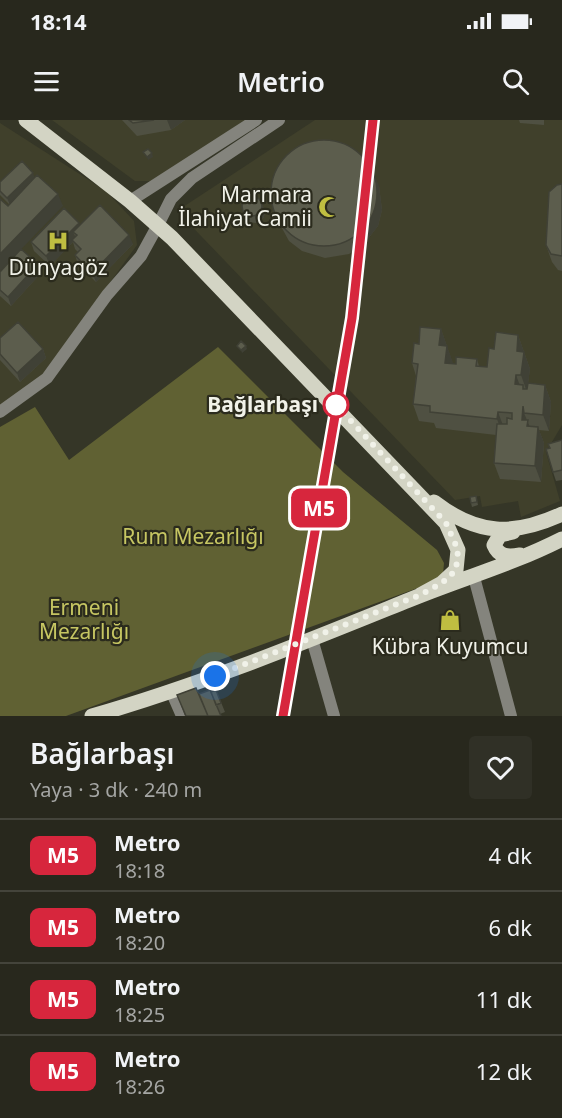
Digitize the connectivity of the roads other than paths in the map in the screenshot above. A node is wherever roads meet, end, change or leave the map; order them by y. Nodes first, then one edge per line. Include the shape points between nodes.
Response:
1 (26, 120) edge
2 (256, 120) edge
3 (279, 120) edge
4 (130, 201) junction
5 (158, 225) junction
6 (0, 412) edge
7 (411, 484) junction
8 (562, 514) edge
9 (521, 530) junction
10 (558, 545) edge
11 (529, 552) junction
12 (474, 577) junction
13 (420, 595) junction
14 (312, 639) junction
15 (172, 693) junction
16 (92, 716) edge
17 (182, 716) edge
18 (334, 716) edge
19 (511, 716) edge

1 - 4 main road
2 - 4 street
3 - 5 street via 192,178 171,199
4 - 5 main road
5 - 6 street via 141,256 107,295 47,378
5 - 7 main road
7 - 9 main road via 472,525
7 - 13 main road via 446,523 459,556 451,575
8 - 9 main road
9 - 11 main road via 500,536 494,545 496,552 510,557
10 - 11 main road
11 - 12 main road
12 - 13 main road
12 - 19 street
13 - 14 main road
14 - 15 main road
14 - 18 street
15 - 16 main road
15 - 17 street

